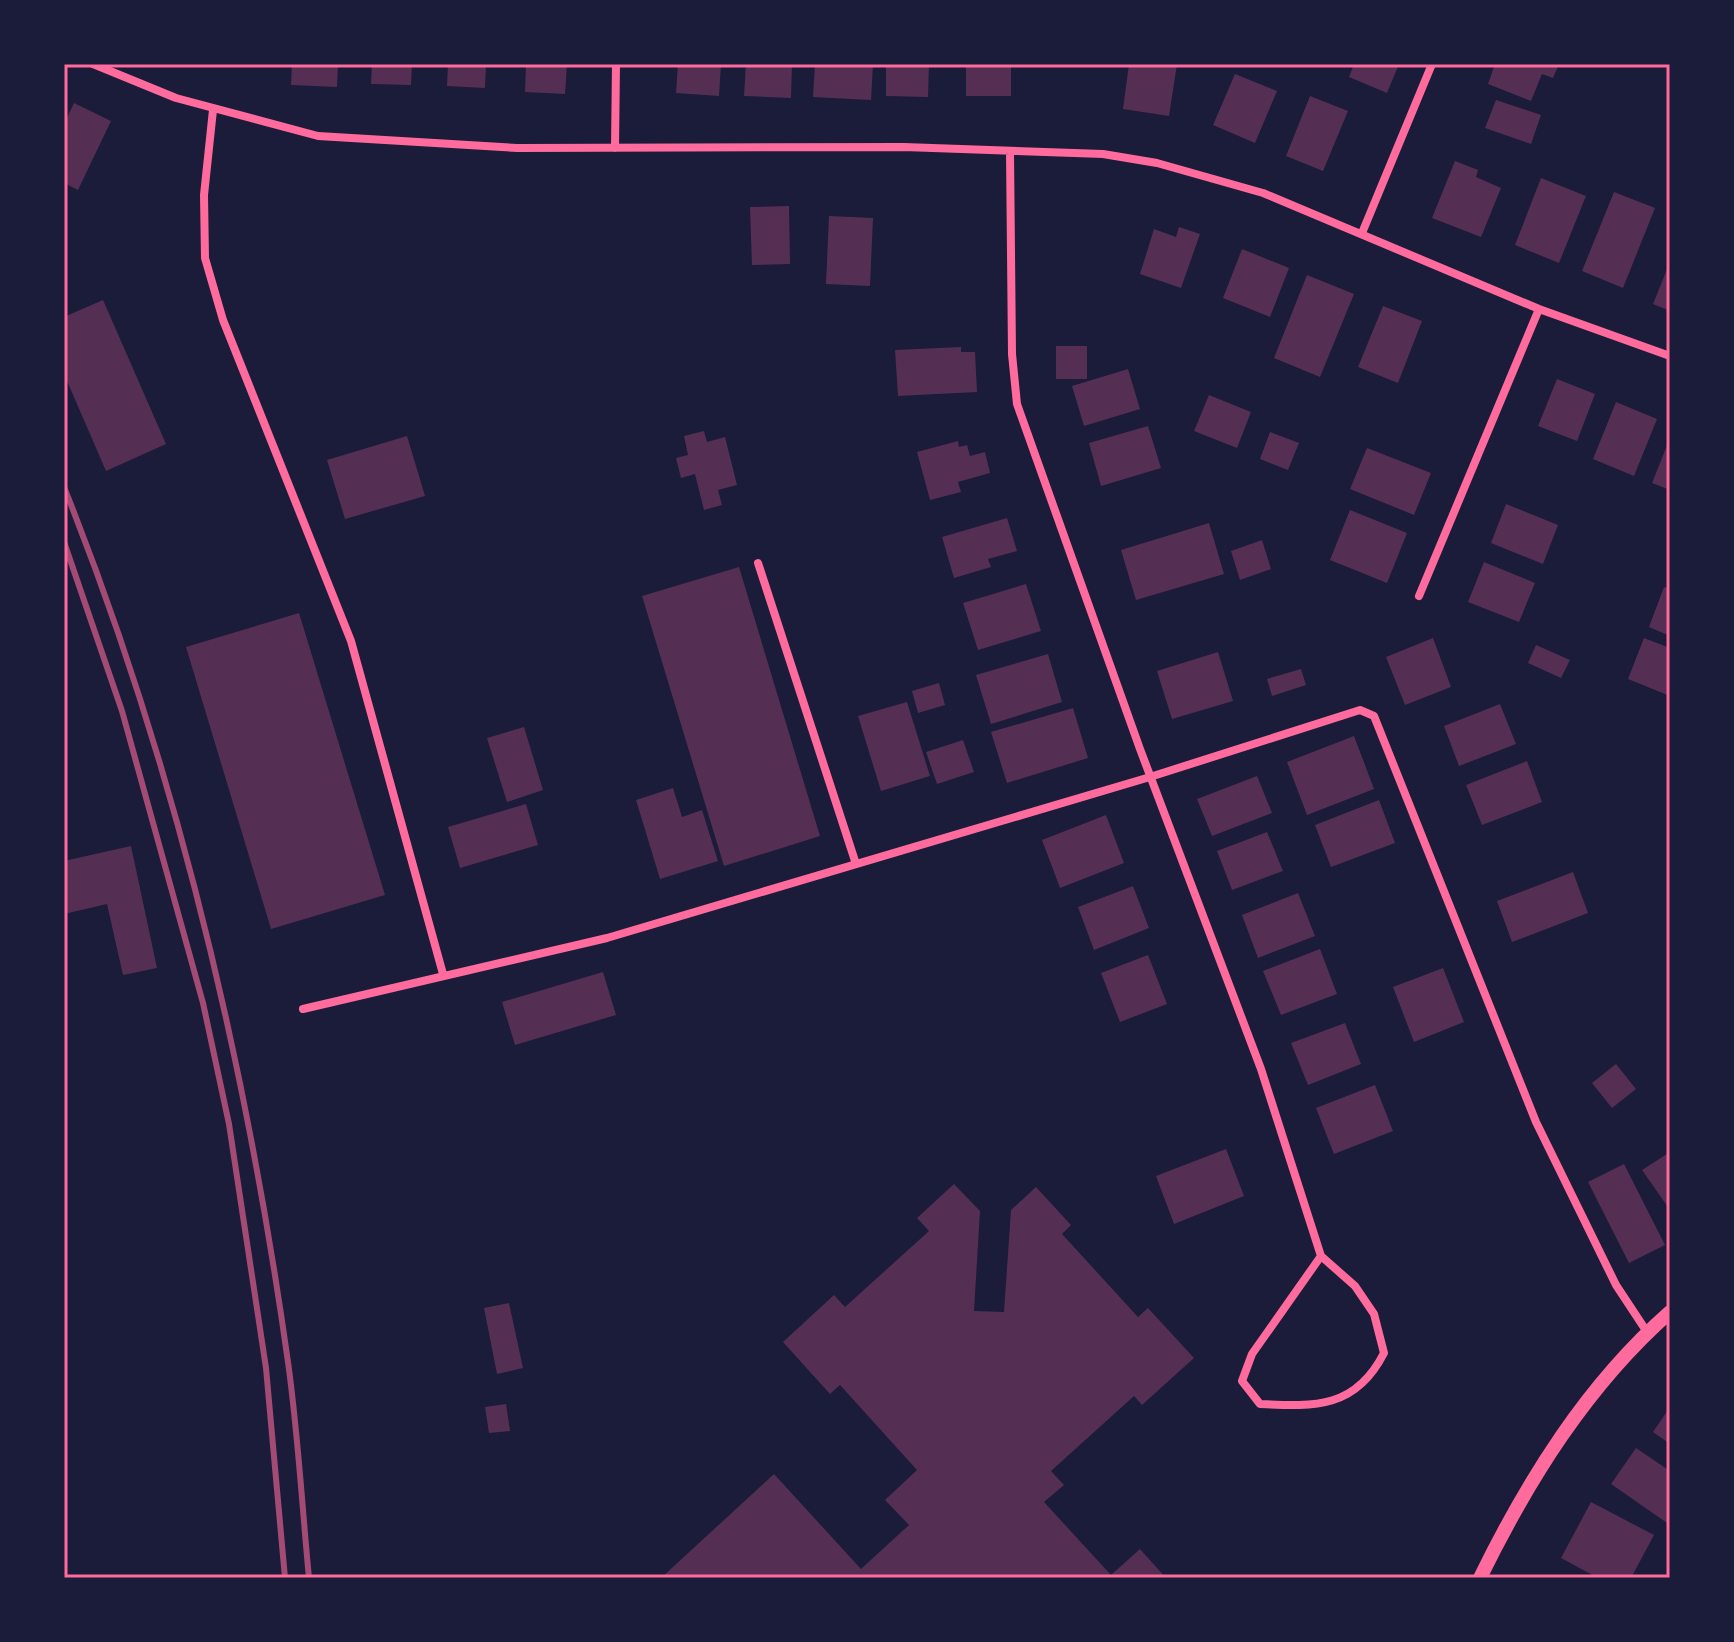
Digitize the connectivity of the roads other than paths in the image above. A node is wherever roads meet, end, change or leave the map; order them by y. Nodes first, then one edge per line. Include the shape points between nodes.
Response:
1 (93, 64) edge
2 (616, 64) edge
3 (1432, 64) edge
4 (213, 110) junction
5 (615, 148) junction
6 (1010, 152) junction
7 (1362, 233) junction
8 (1539, 309) junction
9 (1670, 356) edge
10 (758, 563) dead end
11 (1419, 596) dead end
12 (1150, 777) junction
13 (856, 864) junction
14 (443, 974) junction
15 (303, 1009) dead end
16 (1321, 1256) junction
17 (1670, 1312) edge
18 (1647, 1332) junction
19 (1480, 1578) edge

1 - 4 street
2 - 5 street
3 - 7 street
4 - 5 street via 318,136
4 - 14 street via 204,195 205,258 223,320 351,641
5 - 6 street
6 - 7 street via 1103,154 1171,166 1263,193
6 - 12 street via 1017,404
7 - 8 street
8 - 9 street
8 - 11 street
10 - 13 street
12 - 13 street
12 - 16 street via 1261,1069
12 - 18 street via 1360,710 1374,716 1536,1122 1616,1285
13 - 14 street via 607,938
14 - 15 street
16 - 16 street via 1252,1354 1242,1381 1260,1404 1321,1404 1349,1395 1371,1379 1384,1353 1374,1314 1355,1286
17 - 18 street
18 - 19 street via 1563,1434 1510,1517

